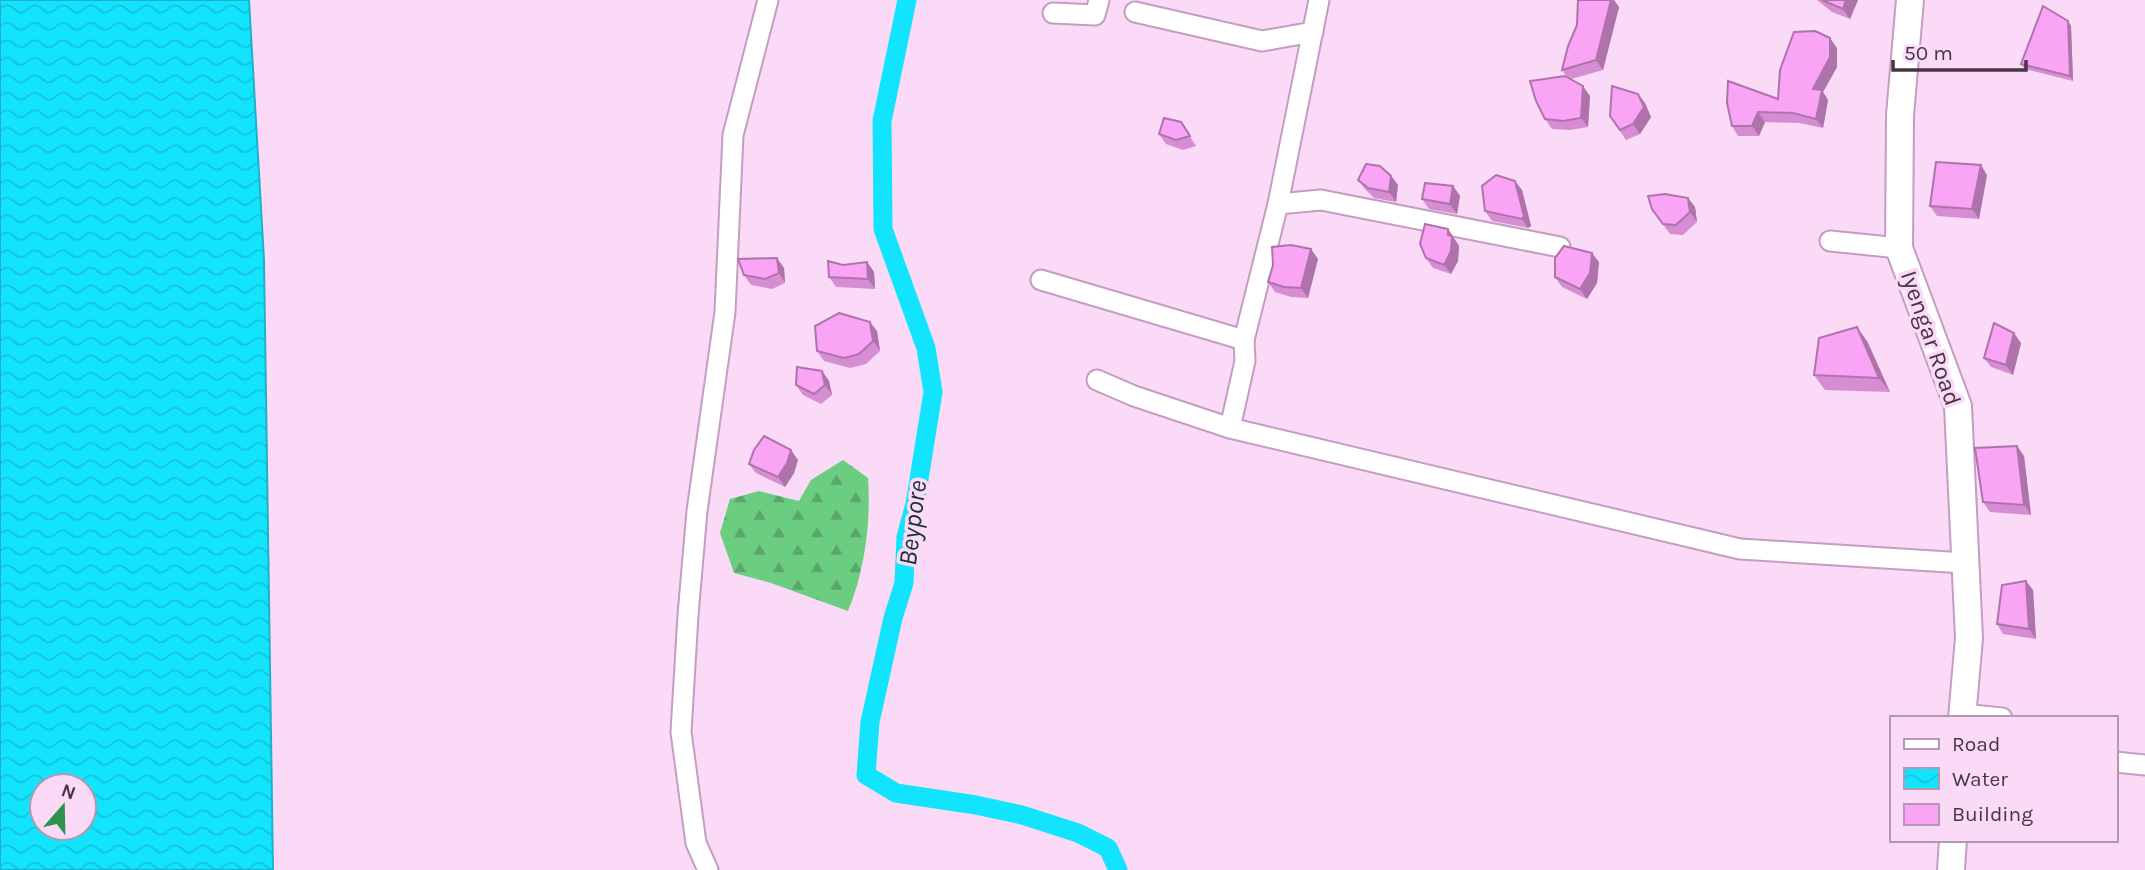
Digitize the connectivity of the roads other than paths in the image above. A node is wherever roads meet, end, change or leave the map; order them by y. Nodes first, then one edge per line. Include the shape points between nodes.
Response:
1 (768, 0) edge
2 (1099, 0) edge
3 (1319, 0) edge
4 (1910, 0) edge
5 (1135, 12) dead end
6 (1053, 13) dead end
7 (1313, 32) junction
8 (1278, 204) junction
9 (1829, 241) dead end
10 (1560, 247) edge
11 (1899, 248) junction
12 (1041, 280) dead end
13 (1244, 340) junction
14 (1097, 380) dead end
15 (1230, 428) junction
16 (1965, 563) junction
17 (1962, 716) edge
18 (2117, 762) edge
19 (2145, 765) edge
20 (1953, 842) edge
21 (708, 870) edge
22 (1951, 870) edge

1 - 21 street via 733,135 725,312 696,511 688,615 681,732 696,842
2 - 6 street via 1095,15
3 - 7 street
4 - 11 main road, Iyengar Road via 1900,115
5 - 7 street via 1262,41
7 - 8 street
8 - 10 street via 1321,200
8 - 13 street
9 - 11 street
11 - 16 main road, Iyengar Road via 1958,406
12 - 13 street
13 - 15 street
14 - 15 street
15 - 16 street via 1740,549
16 - 17 main road, Iyengar Road via 1969,638
18 - 19 street
20 - 22 main road

